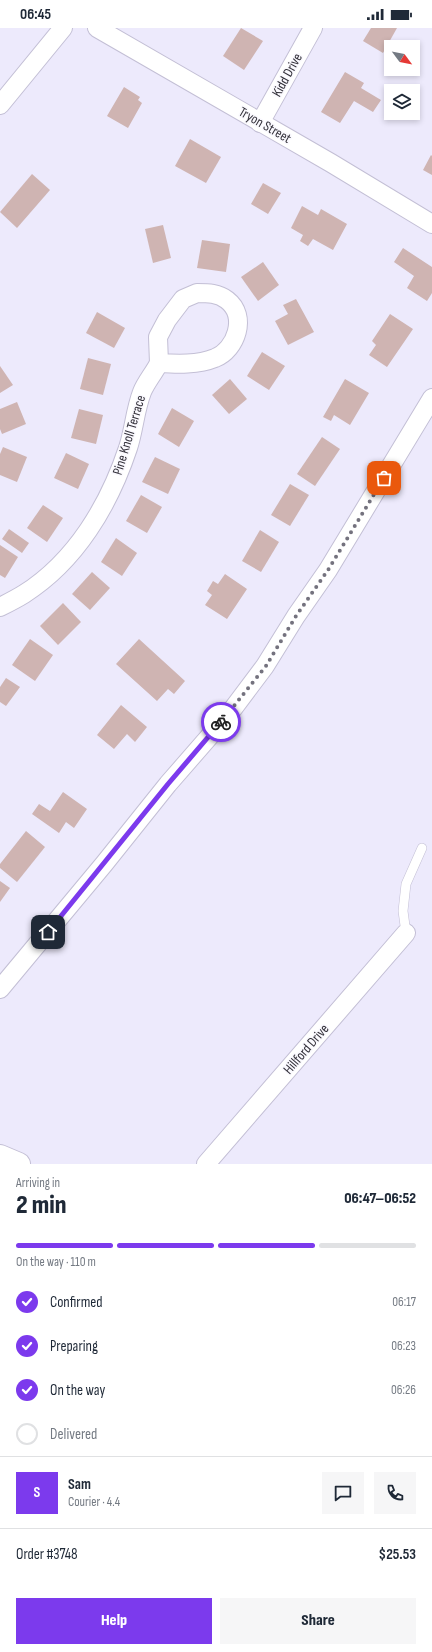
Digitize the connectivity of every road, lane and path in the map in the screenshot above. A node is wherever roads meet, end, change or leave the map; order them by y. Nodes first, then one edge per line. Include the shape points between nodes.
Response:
1 (63, 28) edge
2 (97, 28) edge
3 (313, 28) edge
4 (0, 105) edge
5 (260, 123) junction
6 (432, 224) edge
7 (159, 364) junction
8 (432, 398) edge
9 (0, 607) edge
10 (422, 848) dead end
11 (406, 932) joint
12 (0, 989) edge
13 (0, 1156) edge
14 (19, 1164) edge
15 (206, 1164) edge

1 - 4 street
2 - 5 street, Tryon Street
3 - 5 street, Kidd Drive
5 - 6 street, Tryon Street
7 - 7 street via 158,337 183,299 197,292 213,293 228,300 235,310 238,321 236,336 228,350 202,362
7 - 9 street, Pine Knoll Terrace via 142,392 129,447 117,479 91,527 49,575 24,594
8 - 12 street via 328,570 266,666
10 - 11 lane via 406,884 403,911
11 - 15 street, Hillford Drive
13 - 14 street

